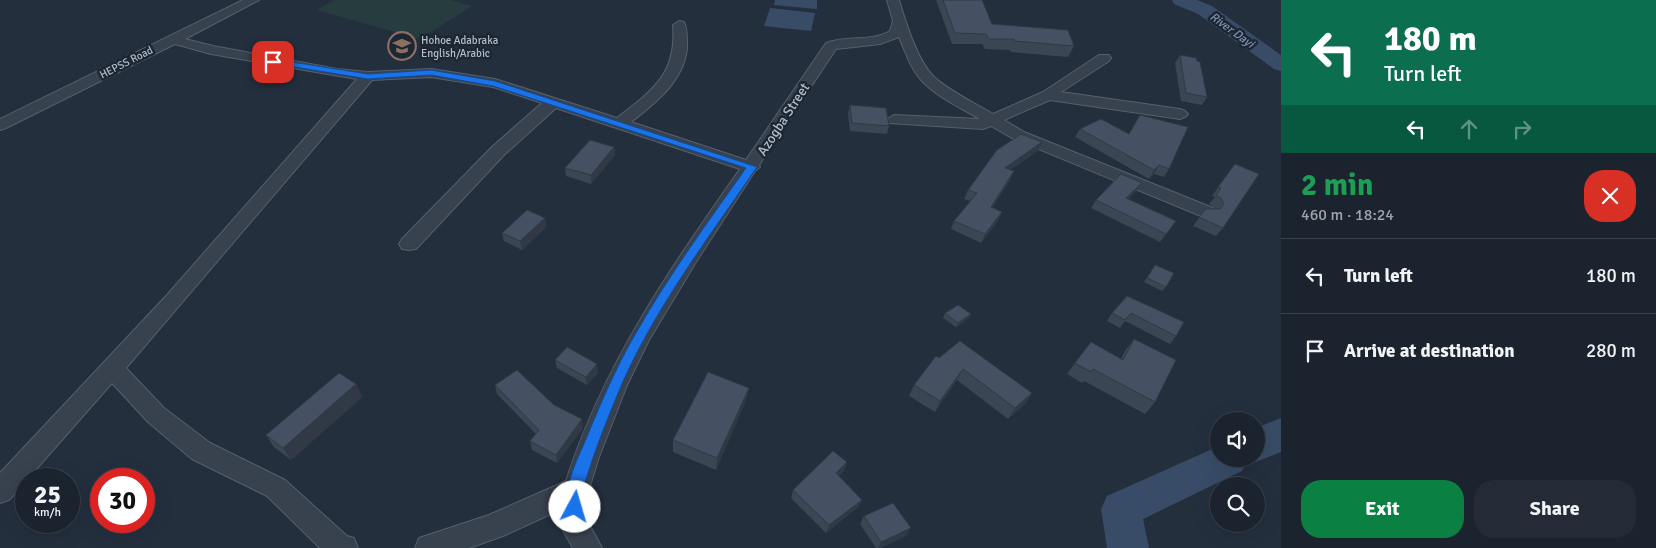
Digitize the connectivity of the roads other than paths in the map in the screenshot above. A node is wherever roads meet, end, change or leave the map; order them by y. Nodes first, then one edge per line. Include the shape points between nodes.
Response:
1 (252, 0) edge
2 (893, 0) edge
3 (679, 25) dead end
4 (900, 25) junction
5 (172, 39) junction
6 (1104, 58) dead end
7 (368, 76) junction
8 (1048, 95) junction
9 (553, 102) junction
10 (1180, 114) dead end
11 (894, 120) dead end
12 (992, 120) junction
13 (620, 124) junction
14 (0, 125) edge
15 (752, 167) junction
16 (1208, 212) edge
17 (409, 244) dead end
18 (113, 369) junction
19 (576, 489) junction
20 (0, 491) edge
21 (344, 548) edge
22 (429, 548) edge
23 (588, 548) edge

1 - 5 street, HEPSS Road
2 - 4 street
3 - 13 street via 678,60 649,101
4 - 12 street via 928,79
4 - 15 street, Azogba Street via 898,32 889,37 831,46
5 - 7 street via 273,62
5 - 14 street, HEPSS Road
6 - 8 street
7 - 9 street via 431,73 455,76 495,83
7 - 18 street
8 - 10 street
8 - 12 street
9 - 13 street
9 - 17 street via 510,140
11 - 12 street via 976,125
12 - 16 street via 1050,149
13 - 15 street
15 - 19 street, Azogba Street via 689,257 640,336 615,385
18 - 20 street
18 - 21 street via 156,415 201,451 276,488 339,547
19 - 22 street via 493,527
19 - 23 street, Azogba Street via 574,525

